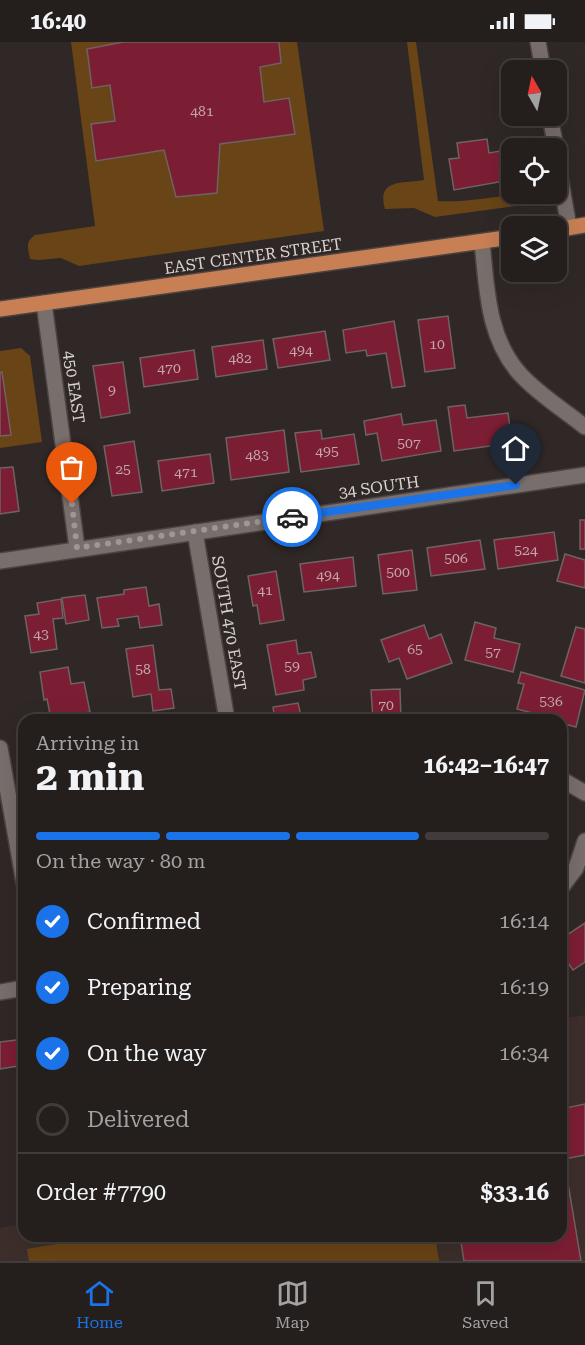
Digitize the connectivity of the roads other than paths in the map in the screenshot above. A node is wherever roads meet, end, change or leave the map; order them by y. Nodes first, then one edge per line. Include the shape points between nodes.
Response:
1 (538, 42) edge
2 (541, 60) edge
3 (585, 225) edge
4 (567, 228) edge
5 (501, 239) edge
6 (482, 242) junction
7 (44, 303) junction
8 (0, 309) edge
9 (585, 427) edge
10 (585, 475) edge
11 (195, 531) junction
12 (77, 548) junction
13 (0, 561) edge
14 (226, 714) edge
15 (0, 748) edge
16 (567, 782) edge
17 (585, 793) edge
18 (585, 842) edge
19 (18, 849) edge
20 (567, 879) edge
21 (18, 989) edge
22 (0, 992) edge

1 - 2 street
3 - 4 main road
5 - 6 main road, EAST CENTER STREET
6 - 7 main road, EAST CENTER STREET
6 - 9 street via 490,317 498,342 521,376
7 - 8 main road, EAST CENTER STREET
7 - 12 street, 450 EAST
10 - 11 street, 34 SOUTH
11 - 12 street, 34 SOUTH
11 - 14 street, SOUTH 470 EAST
12 - 13 street, 34 SOUTH
15 - 19 street
16 - 17 street
18 - 20 street via 576,868
21 - 22 street

